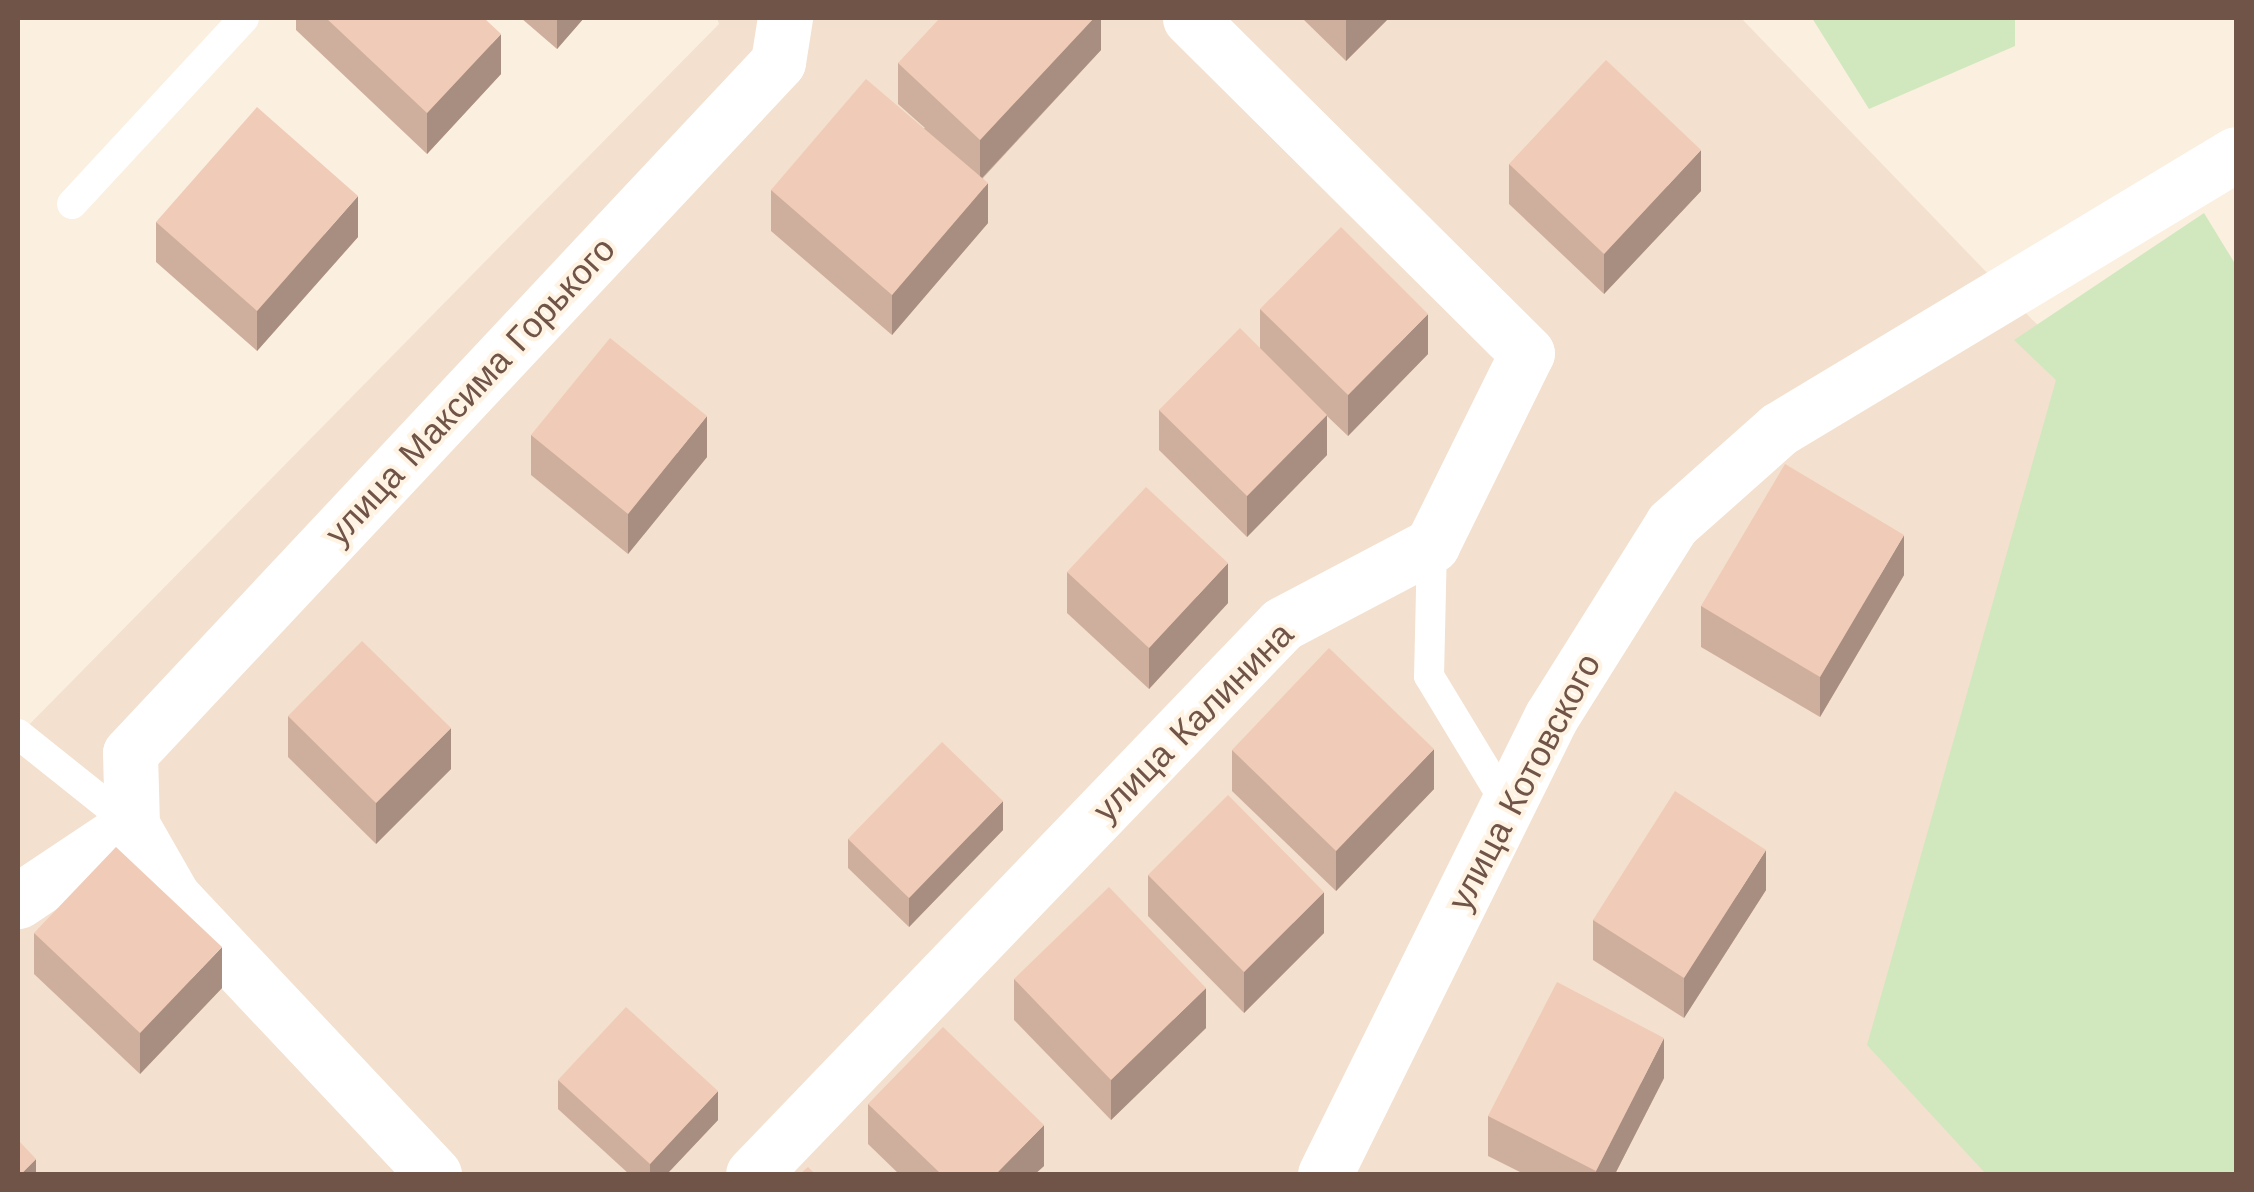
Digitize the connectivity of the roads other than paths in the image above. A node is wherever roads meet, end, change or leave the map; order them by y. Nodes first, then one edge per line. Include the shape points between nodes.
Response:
1 (244, 18) edge
2 (785, 18) edge
3 (1190, 18) edge
4 (2236, 154) edge
5 (72, 204) dead end
6 (1432, 545) junction
7 (18, 734) edge
8 (1507, 805) junction
9 (132, 825) junction
10 (18, 902) edge
11 (434, 1174) edge
12 (753, 1174) edge
13 (1325, 1174) edge

1 - 5 lane
2 - 9 street, улица Максима Горького via 778,62 130,752
3 - 6 street via 1528,353
4 - 8 street, улица Котовского via 1779,429 1672,524 1550,717
6 - 8 lane via 1430,676
6 - 12 street, улица Калинина via 1282,624
7 - 9 lane
8 - 13 street, улица Котовского
9 - 10 street
9 - 11 street via 173,896

